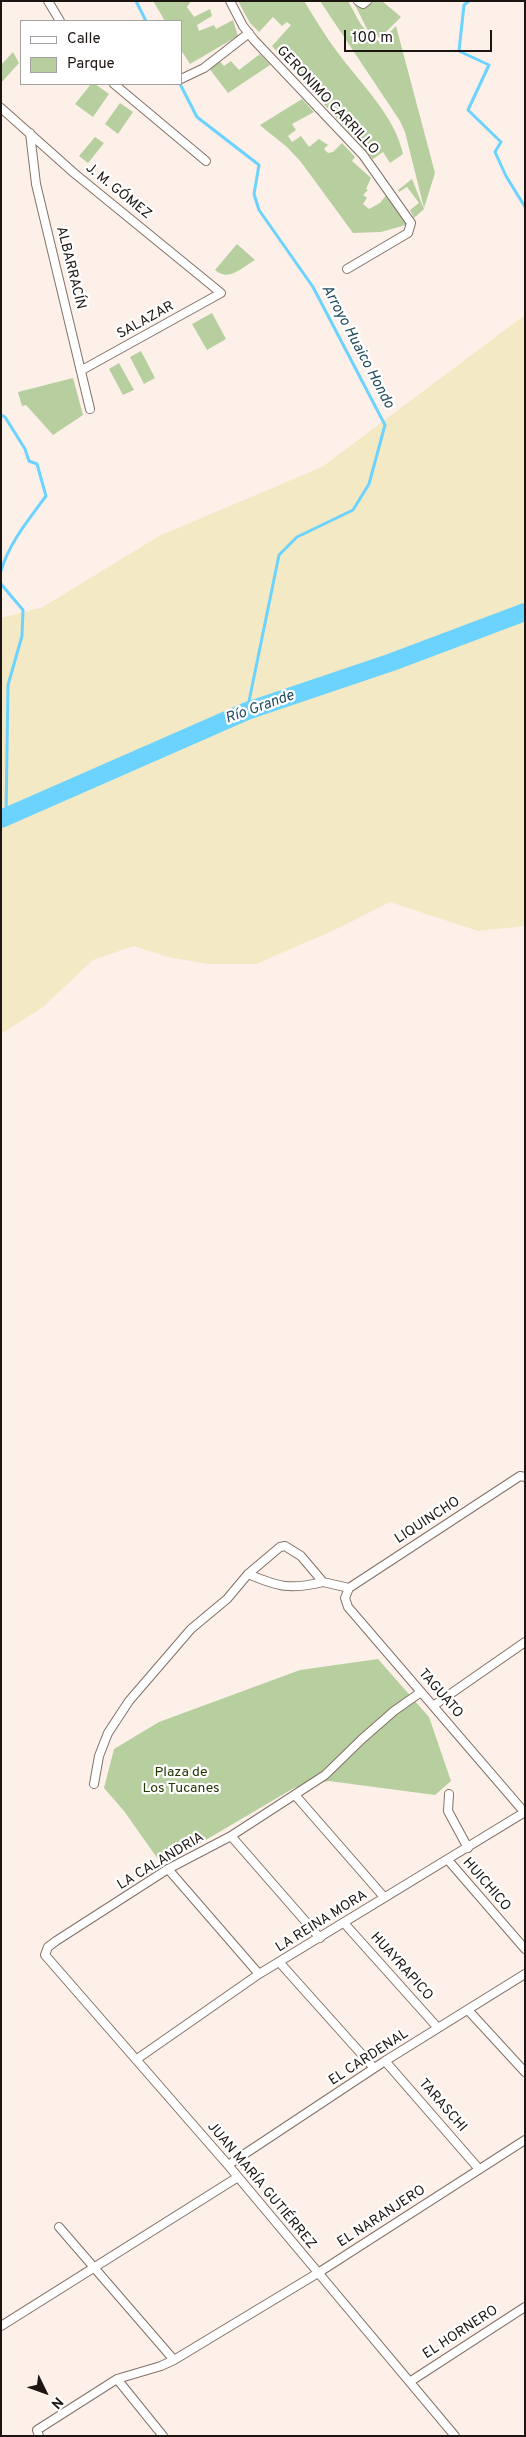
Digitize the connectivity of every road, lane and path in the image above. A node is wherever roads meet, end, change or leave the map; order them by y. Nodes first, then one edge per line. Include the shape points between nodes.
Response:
1 (48, 1) edge
2 (230, 1) edge
3 (358, 1) edge
4 (367, 1) edge
5 (59, 20) edge
6 (249, 33) junction
7 (182, 79) edge
8 (115, 85) edge
9 (1, 108) edge
10 (30, 133) junction
11 (206, 162) dead end
12 (347, 269) dead end
13 (221, 293) joint
14 (82, 370) junction
15 (90, 410) dead end
16 (522, 1476) edge
17 (248, 1574) junction
18 (323, 1582) junction
19 (348, 1588) junction
20 (525, 1642) edge
21 (421, 1692) junction
22 (433, 1706) junction
23 (94, 1784) dead end
24 (449, 1794) dead end
25 (295, 1795) junction
26 (524, 1812) edge
27 (230, 1836) junction
28 (468, 1848) junction
29 (448, 1860) junction
30 (168, 1869) junction
31 (384, 1897) junction
32 (344, 1923) junction
33 (320, 1938) junction
34 (525, 1949) edge
35 (45, 1955) joint
36 (280, 1963) junction
37 (259, 1974) junction
38 (525, 1974) edge
39 (468, 2010) junction
40 (438, 2028) junction
41 (137, 2059) junction
42 (385, 2061) junction
43 (374, 2068) junction
44 (525, 2072) edge
45 (525, 2140) edge
46 (228, 2165) junction
47 (479, 2169) junction
48 (238, 2177) junction
49 (59, 2227) dead end
50 (95, 2268) junction
51 (318, 2273) junction
52 (525, 2307) edge
53 (1, 2326) edge
54 (174, 2360) junction
55 (117, 2379) junction
56 (411, 2381) junction
57 (39, 2436) edge
58 (163, 2436) edge
59 (455, 2436) edge

1 - 5 street
2 - 6 street, GERONIMO CARRILLO
3 - 4 street via 363,4
6 - 7 street via 204,68
6 - 12 street, GERONIMO CARRILLO via 363,155 411,223 408,234
8 - 11 street
9 - 10 street, J. M. GÓMEZ
10 - 13 street, J. M. GÓMEZ
10 - 14 street, ALBARRACÍN via 36,184
13 - 14 street, SALAZAR
14 - 15 street, ALBARRACÍN
16 - 19 street, LIQUINCHO
17 - 18 street via 277,1586 303,1587
17 - 18 street via 285,1546 301,1556
17 - 23 street via 227,1599 192,1629 129,1701 108,1733 99,1756
18 - 19 street
19 - 21 street, TAGUATO via 345,1598 348,1607
20 - 22 street
21 - 22 street, TAGUATO
21 - 25 street, LA CALANDRIA via 394,1710 325,1776
22 - 26 street, TAGUATO
24 - 28 street, HUICHICO via 448,1811
25 - 27 street, LA CALANDRIA
25 - 31 street
26 - 28 street, LA REINA MORA
27 - 30 street, LA CALANDRIA
27 - 33 street
28 - 29 street, LA REINA MORA
29 - 31 street, LA REINA MORA
29 - 34 street, HUICHICO
30 - 35 street, LA CALANDRIA via 56,1941 48,1947
30 - 37 street
31 - 32 street, LA REINA MORA
32 - 33 street, LA REINA MORA
32 - 40 street, HUAYRAPICO
33 - 36 street, LA REINA MORA
35 - 41 street, JUAN MARÍA GUTIÉRREZ
36 - 37 street, LA REINA MORA
36 - 43 street
37 - 41 street, LA REINA MORA
38 - 39 street, EL CARDENAL
39 - 40 street, EL CARDENAL
39 - 44 street
40 - 42 street, EL CARDENAL
41 - 46 street, JUAN MARÍA GUTIÉRREZ
42 - 43 street, EL CARDENAL
42 - 47 street, TARASCHI
43 - 46 street, EL CARDENAL
45 - 47 street, EL NARANJERO
46 - 48 street, JUAN MARÍA GUTIÉRREZ
47 - 51 street, EL NARANJERO
48 - 50 street
48 - 51 street, JUAN MARÍA GUTIÉRREZ
49 - 50 street
50 - 53 street
50 - 54 street
51 - 54 street, EL NARANJERO
51 - 56 street, JUAN MARÍA GUTIÉRREZ
52 - 56 street, EL HORNERO
54 - 55 street, EL NARANJERO
55 - 57 street, EL NARANJERO via 36,2430
55 - 58 street
56 - 59 street, JUAN MARÍA GUTIÉRREZ

